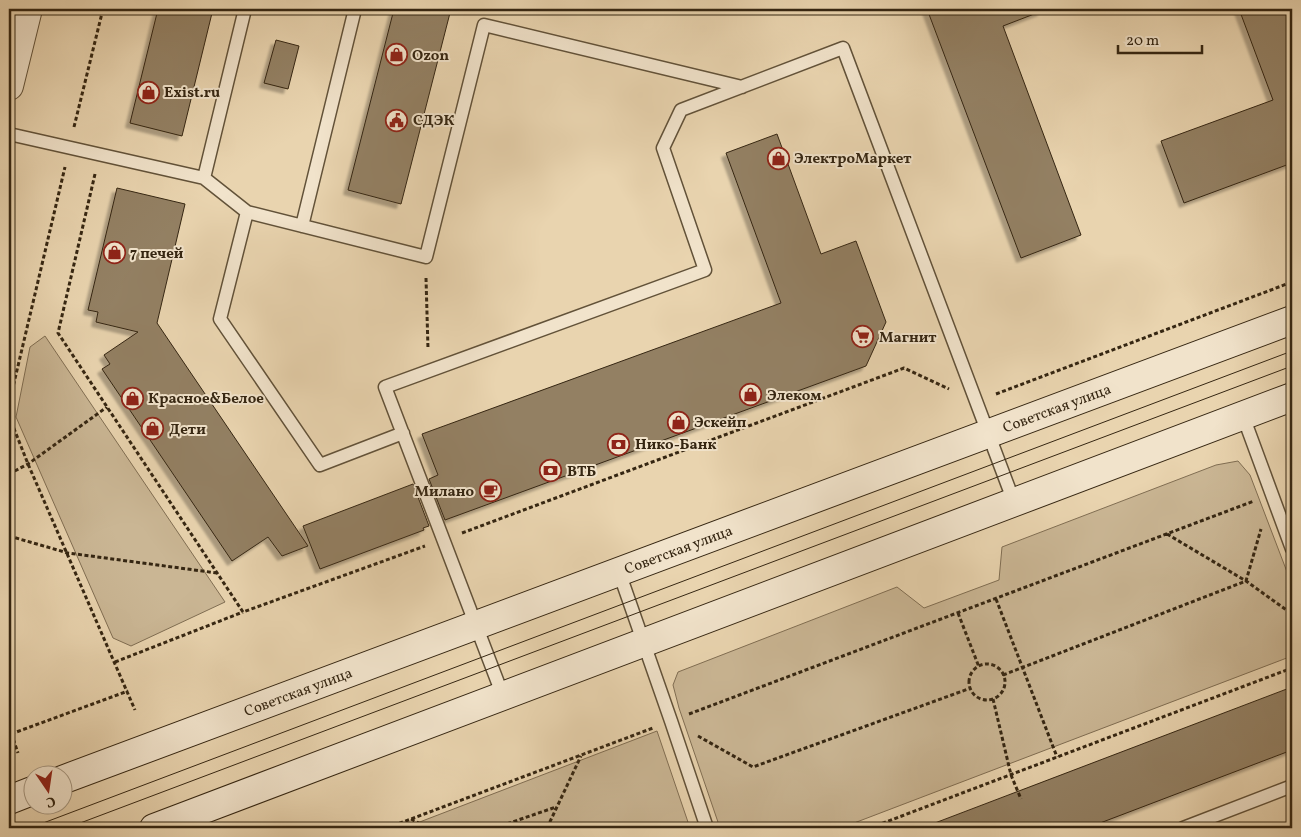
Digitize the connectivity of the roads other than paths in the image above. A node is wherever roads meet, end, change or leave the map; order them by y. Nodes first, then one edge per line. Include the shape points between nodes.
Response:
1 (28, 9) edge
2 (245, 9) edge
3 (355, 9) edge
4 (14, 41) edge
5 (9, 86) edge
6 (742, 87) junction
7 (9, 134) edge
8 (204, 178) junction
9 (246, 212) junction
10 (302, 226) junction
11 (1292, 320) edge
12 (1292, 397) edge
13 (1243, 416) junction
14 (403, 432) junction
15 (988, 434) junction
16 (1014, 502) junction
17 (1292, 549) edge
18 (619, 572) junction
19 (476, 625) junction
20 (644, 642) junction
21 (503, 696) junction
22 (72, 776) edge
23 (1292, 786) edge
24 (22, 795) edge
25 (9, 800) edge
26 (154, 828) edge
27 (708, 828) edge
28 (1183, 828) edge

1 - 4 main road
2 - 8 lane
3 - 10 lane
4 - 5 main road
6 - 10 lane via 484,25 426,257
6 - 14 lane via 681,110 663,148 705,270 385,387
6 - 15 lane via 843,48
7 - 8 lane
8 - 9 lane
9 - 10 lane
9 - 14 lane via 220,319 320,464
11 - 15 main road, Советская улица
12 - 13 main road
13 - 16 main road
13 - 17 lane
14 - 19 lane
15 - 16 lane
15 - 18 main road, Советская улица
16 - 20 main road
18 - 19 main road, Советская улица
18 - 20 lane
19 - 21 lane
19 - 22 main road, Советская улица
20 - 21 main road
20 - 27 lane
21 - 26 main road
23 - 28 lane
24 - 25 main road

